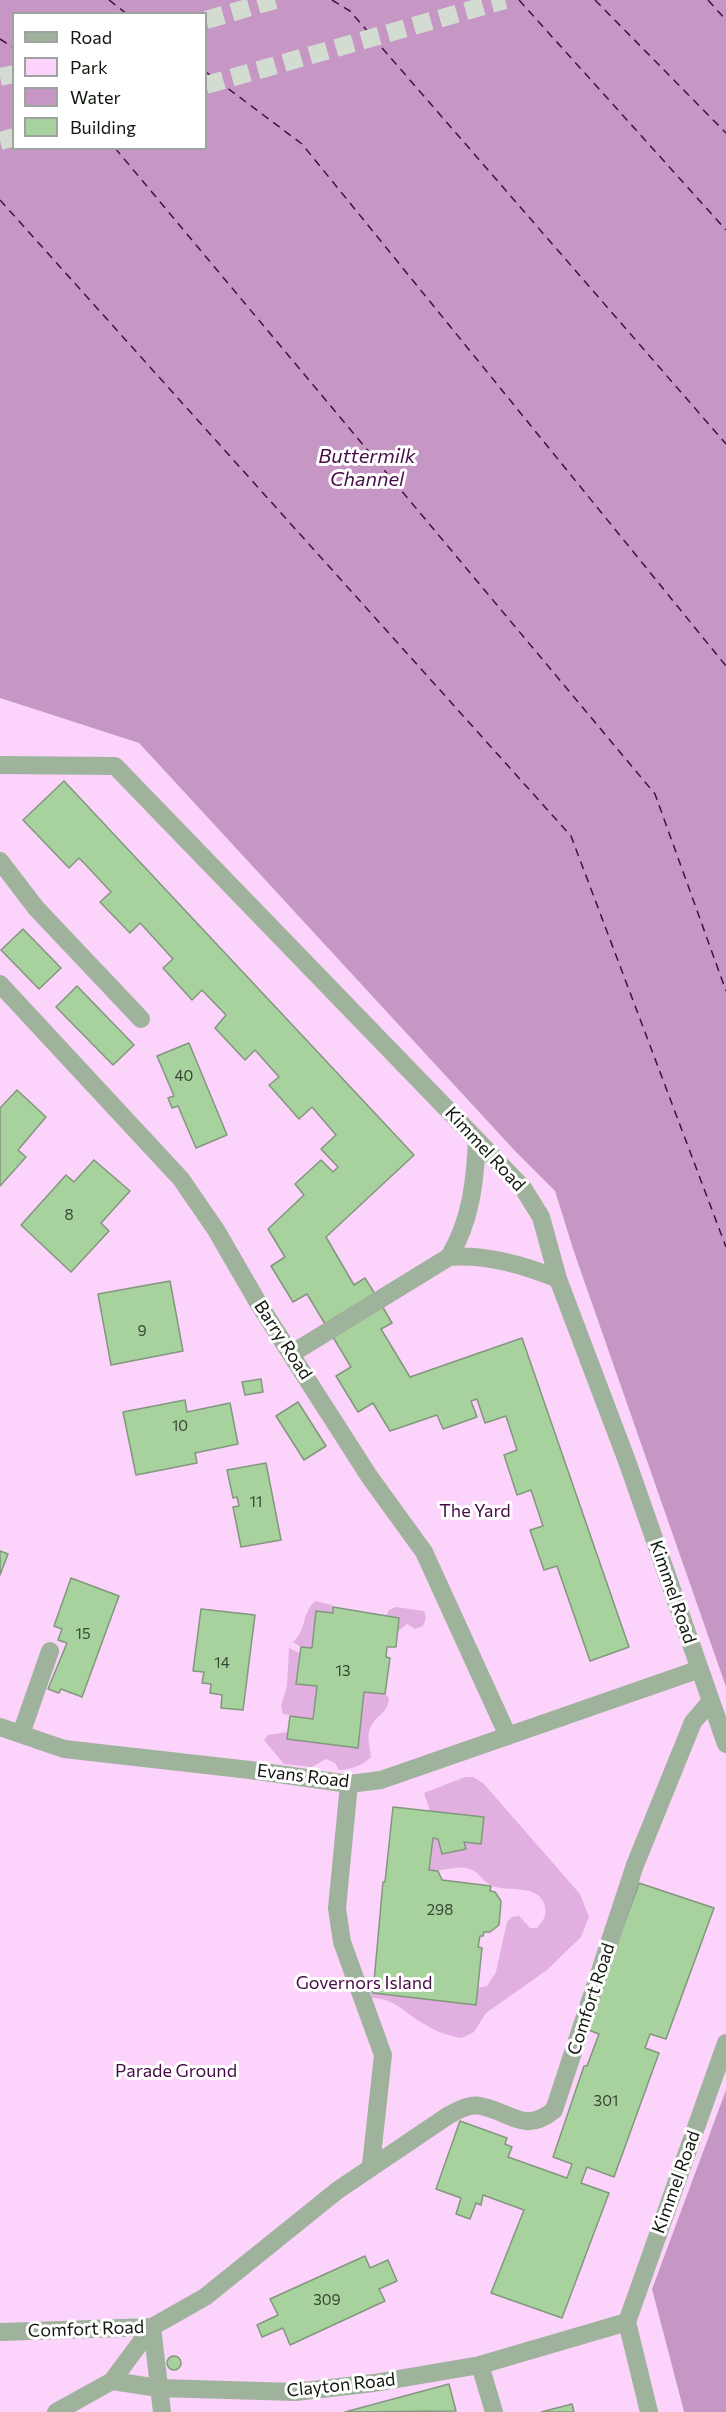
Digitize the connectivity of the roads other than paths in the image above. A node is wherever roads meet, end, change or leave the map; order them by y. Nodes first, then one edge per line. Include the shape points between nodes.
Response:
1 (0, 765) edge
2 (0, 861) edge
3 (0, 984) edge
4 (141, 1019) dead end
5 (477, 1140) junction
6 (449, 1257) junction
7 (558, 1279) junction
8 (291, 1354) junction
9 (50, 1651) dead end
10 (700, 1669) junction
11 (711, 1701) junction
12 (0, 1727) edge
13 (21, 1734) junction
14 (508, 1736) junction
15 (726, 1744) edge
16 (349, 1784) junction
17 (726, 2043) edge
18 (371, 2165) junction
19 (627, 2322) junction
20 (152, 2327) junction
21 (0, 2332) edge
22 (480, 2365) junction
23 (112, 2381) junction
24 (159, 2388) junction
25 (56, 2412) edge
26 (162, 2412) edge
27 (494, 2412) edge
28 (650, 2412) edge

1 - 5 street, Kimmel Road via 115,766
2 - 4 street via 36,908
3 - 8 street, Barry Road via 181,1179
5 - 6 street via 471,1200 460,1239
5 - 7 street, Kimmel Road via 532,1200 541,1217
6 - 7 street via 500,1260
6 - 8 street
7 - 10 street, Kimmel Road
8 - 14 street, Barry Road via 369,1476 424,1552
9 - 13 street
10 - 11 street, Kimmel Road
10 - 14 street, Evans Road
11 - 15 street, Kimmel Road
11 - 18 street, Comfort Road via 693,1722 635,1865 554,2110 543,2119 528,2122 481,2106 467,2106
12 - 13 street, Evans Road
13 - 16 street, Evans Road via 63,1749
14 - 16 street, Evans Road via 381,1780
16 - 18 street via 337,1908 342,1942 383,2055
17 - 19 street, Kimmel Road
18 - 20 street, Comfort Road via 206,2297
19 - 22 street, Clayton Road
19 - 28 street
20 - 21 street, Comfort Road
20 - 23 street
20 - 24 street
22 - 24 street, Clayton Road via 374,2384 295,2392
22 - 27 street
23 - 24 street, Clayton Road
23 - 25 street
24 - 26 street

